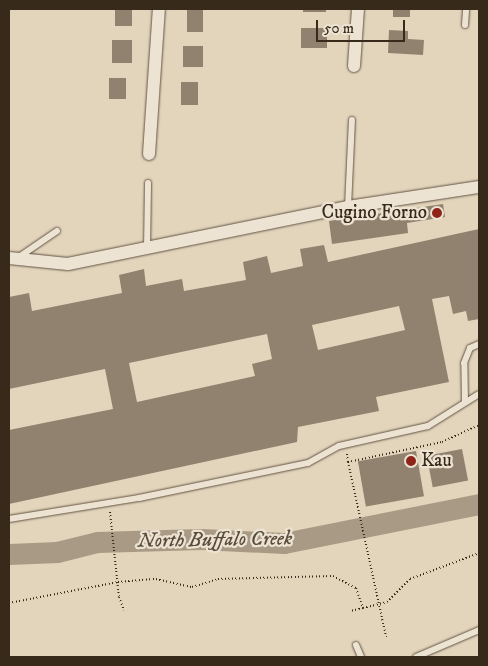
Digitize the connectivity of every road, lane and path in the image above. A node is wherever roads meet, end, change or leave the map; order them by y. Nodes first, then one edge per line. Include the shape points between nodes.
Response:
1 (159, 9) edge
2 (358, 9) edge
3 (466, 9) edge
4 (465, 25) dead end
5 (354, 66) dead end
6 (352, 120) dead end
7 (150, 154) dead end
8 (148, 183) dead end
9 (479, 187) edge
10 (348, 207) junction
11 (57, 231) dead end
12 (147, 250) junction
13 (14, 258) edge
14 (479, 344) edge
15 (479, 394) edge
16 (465, 402) junction
17 (479, 425) edge
18 (345, 445) junction
19 (348, 462) junction
20 (9, 519) edge
21 (112, 521) dead end
22 (479, 553) edge
23 (118, 582) junction
24 (9, 603) edge
25 (376, 605) junction
26 (364, 608) junction
27 (124, 610) dead end
28 (350, 611) dead end
29 (479, 630) edge
30 (386, 637) dead end
31 (356, 645) dead end
32 (360, 657) edge
33 (416, 657) edge

1 - 7 street
2 - 5 street
3 - 4 lane
6 - 10 lane
8 - 12 lane
9 - 10 street
10 - 12 street
11 - 13 lane
12 - 13 street via 68,264
14 - 16 lane via 470,348 464,362
15 - 16 lane
16 - 18 lane via 428,426
17 - 19 path via 442,442
18 - 19 path
18 - 20 lane via 308,463 139,498
19 - 25 path
21 - 23 path
22 - 25 path via 410,579 387,602
23 - 24 path
23 - 26 path via 156,579 192,587 218,579 333,576 352,583
23 - 27 path
25 - 26 path
25 - 30 path
26 - 28 path
29 - 33 lane
31 - 32 lane

